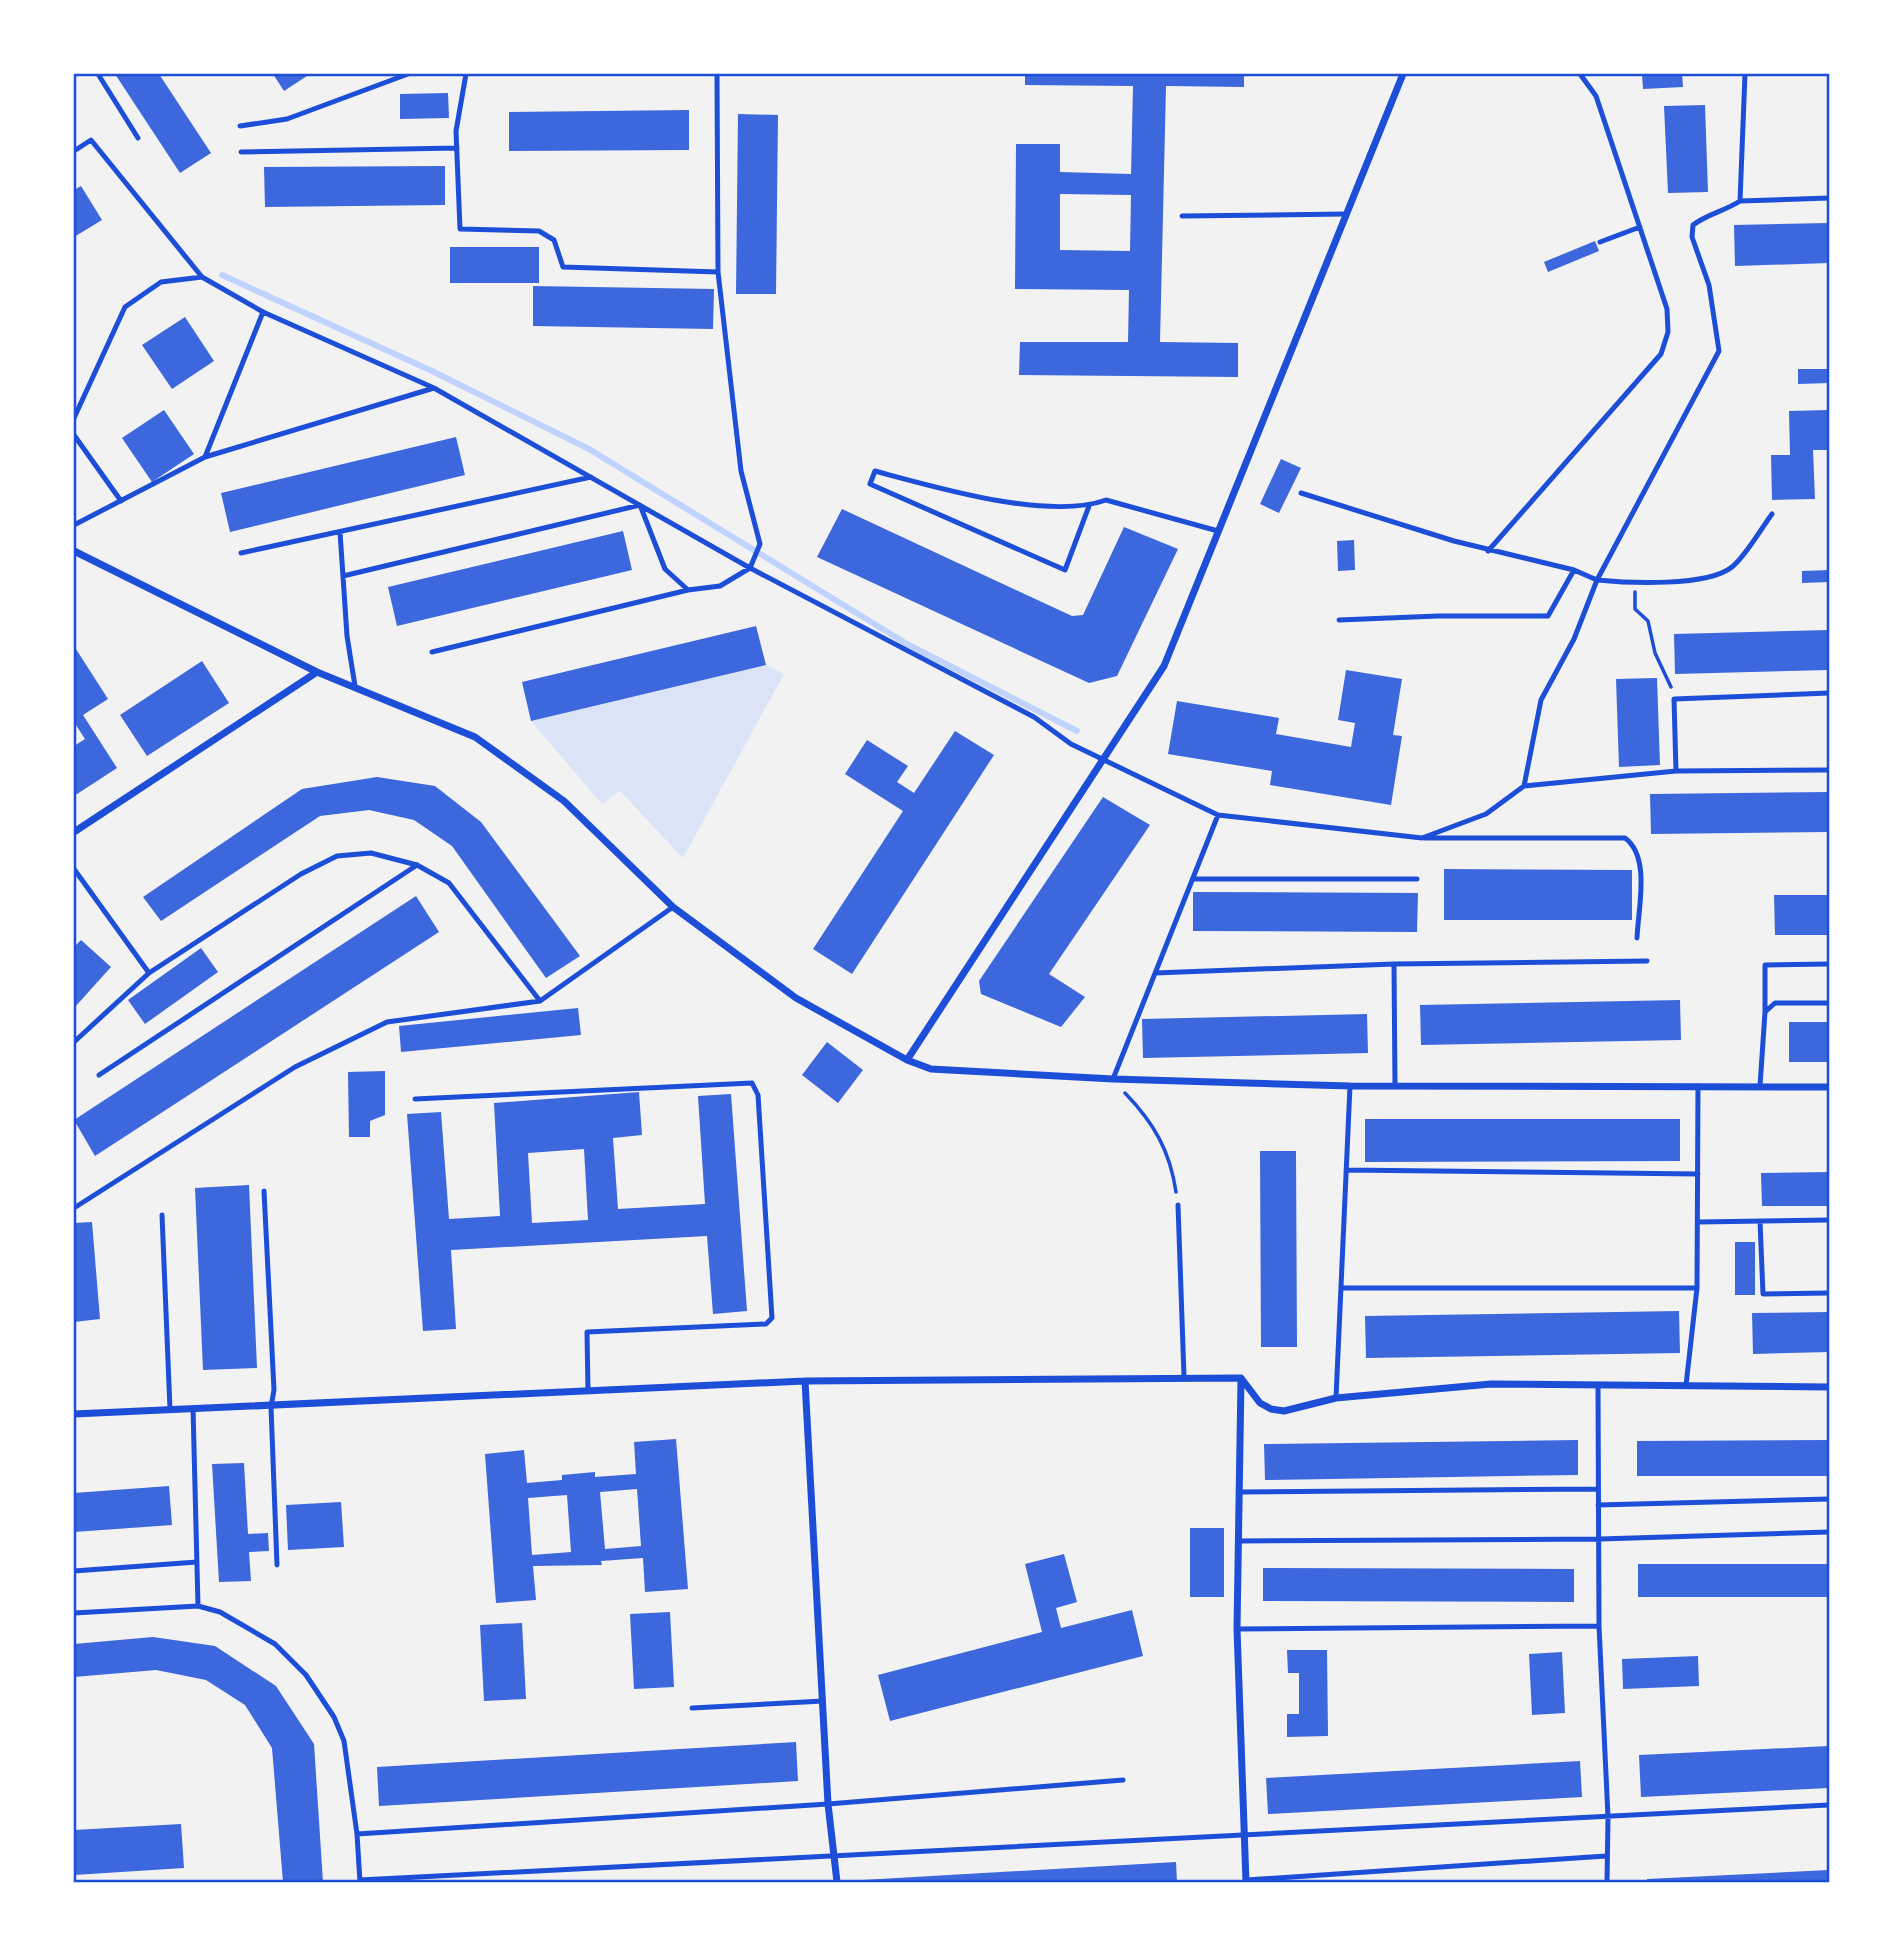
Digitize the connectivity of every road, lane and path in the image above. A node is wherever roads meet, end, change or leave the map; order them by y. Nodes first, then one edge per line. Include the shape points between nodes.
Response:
1 (98, 74) edge
2 (408, 74) edge
3 (466, 74) edge
4 (717, 74) edge
5 (1403, 74) edge
6 (1580, 74) edge
7 (1745, 74) edge
8 (240, 126) dead end
9 (138, 138) dead end
10 (457, 148) junction
11 (74, 151) edge
12 (241, 152) dead end
13 (1829, 198) edge
14 (1740, 201) junction
15 (1346, 214) junction
16 (1182, 216) dead end
17 (1640, 227) junction
18 (1600, 242) dead end
19 (718, 272) junction
20 (202, 277) junction
21 (262, 312) junction
22 (434, 388) junction
23 (74, 418) edge
24 (74, 435) edge
25 (205, 457) junction
26 (591, 477) junction
27 (1301, 493) dead end
28 (121, 500) junction
29 (640, 505) junction
30 (1089, 506) junction
31 (1772, 514) dead end
32 (74, 525) edge
33 (1218, 531) junction
34 (340, 532) junction
35 (74, 551) edge
36 (1488, 551) junction
37 (242, 553) dead end
38 (750, 568) junction
39 (1574, 570) junction
40 (343, 576) junction
41 (1597, 580) junction
42 (1636, 584) junction
43 (688, 590) junction
44 (1339, 620) dead end
45 (432, 652) dead end
46 (317, 672) junction
47 (355, 686) junction
48 (1829, 692) edge
49 (1674, 699) junction
50 (1103, 761) junction
51 (1829, 770) edge
52 (1676, 771) junction
53 (1524, 786) junction
54 (1218, 815) junction
55 (74, 832) edge
56 (1422, 838) junction
57 (417, 865) junction
58 (74, 869) edge
59 (1193, 878) junction
60 (1417, 879) dead end
61 (673, 907) junction
62 (1637, 937) dead end
63 (1647, 961) dead end
64 (1394, 964) junction
65 (1829, 964) edge
66 (149, 973) junction
67 (1155, 973) junction
68 (540, 1001) junction
69 (1829, 1003) edge
70 (1765, 1012) junction
71 (74, 1042) edge
72 (906, 1060) junction
73 (99, 1074) dead end
74 (1113, 1079) junction
75 (1350, 1086) junction
76 (1395, 1086) junction
77 (1698, 1086) junction
78 (1760, 1086) junction
79 (1829, 1087) edge
80 (415, 1099) dead end
81 (1346, 1170) junction
82 (1698, 1174) junction
83 (264, 1191) dead end
84 (1178, 1205) joint
85 (74, 1208) edge
86 (162, 1215) dead end
87 (1829, 1220) edge
88 (1760, 1221) junction
89 (1698, 1222) junction
90 (1341, 1288) junction
91 (1698, 1288) junction
92 (1829, 1293) edge
93 (1184, 1376) junction
94 (1241, 1378) junction
95 (805, 1381) junction
96 (1598, 1385) junction
97 (1686, 1385) junction
98 (1829, 1387) edge
99 (588, 1391) junction
100 (1336, 1398) junction
101 (271, 1406) junction
102 (193, 1408) junction
103 (170, 1409) junction
104 (74, 1414) edge
105 (1598, 1489) junction
106 (1240, 1492) junction
107 (1829, 1499) edge
108 (1598, 1505) junction
109 (1829, 1532) edge
110 (1600, 1539) junction
111 (1239, 1541) junction
112 (197, 1562) junction
113 (277, 1565) dead end
114 (74, 1570) edge
115 (198, 1606) junction
116 (74, 1613) edge
117 (1599, 1626) junction
118 (1237, 1629) junction
119 (822, 1702) junction
120 (692, 1708) dead end
121 (1123, 1780) dead end
122 (828, 1804) junction
123 (1829, 1805) edge
124 (1608, 1817) junction
125 (357, 1834) junction
126 (1242, 1835) junction
127 (833, 1852) junction
128 (1606, 1856) junction
129 (360, 1881) edge
130 (1246, 1881) edge
131 (837, 1882) edge
132 (1607, 1882) edge

1 - 9 lane
2 - 8 lane via 287,120
3 - 10 lane
4 - 19 lane
5 - 15 street
6 - 17 lane via 1596,96
7 - 14 lane
10 - 12 lane
10 - 19 lane via 460,229 539,231 554,240 563,267
11 - 20 lane via 91,140
13 - 14 lane
14 - 41 lane via 1693,225 1720,351
15 - 16 lane
15 - 33 street
17 - 18 lane
17 - 36 lane via 1670,321 1661,354
19 - 38 lane via 741,471 760,544
20 - 21 lane
20 - 23 lane via 161,282 125,307
21 - 22 lane
21 - 25 lane
22 - 25 lane
22 - 26 lane
24 - 28 lane
25 - 28 lane
26 - 29 lane
26 - 34 lane
27 - 36 lane
28 - 32 lane
29 - 38 lane
29 - 40 lane
29 - 43 lane via 665,569
30 - 30 lane via 1057,507 977,496 875,471 870,484 1065,570
30 - 33 lane via 1106,500
31 - 42 lane via 1732,568 1696,579
33 - 50 street via 1164,666
34 - 37 lane
34 - 40 lane
35 - 46 street
36 - 39 lane
38 - 43 lane via 720,586
38 - 50 lane via 1034,717
39 - 41 lane
39 - 44 lane via 1548,616
40 - 47 lane
41 - 42 lane
41 - 53 lane via 1574,639 1541,700
42 - 49 path via 1635,609 1648,621
43 - 45 lane
46 - 47 street
46 - 55 street
47 - 61 street via 475,737 564,801
48 - 49 lane
49 - 52 lane
50 - 54 lane
50 - 72 street
51 - 52 lane
52 - 53 lane
53 - 56 lane via 1486,814
54 - 56 lane
54 - 59 lane
56 - 62 lane via 1625,838 1634,845 1640,867
57 - 66 lane via 371,853 337,856 301,874
57 - 68 lane via 449,883
57 - 73 lane
58 - 66 lane
59 - 60 lane
59 - 67 lane
61 - 68 lane
61 - 72 street via 796,998
63 - 64 lane
64 - 67 lane
64 - 76 lane
65 - 70 lane via 1765,965
66 - 71 lane
67 - 74 lane
68 - 85 lane via 387,1023 295,1066
69 - 70 lane via 1775,1003
70 - 78 lane
72 - 74 street via 956,1072
74 - 75 street
74 - 84 path via 1143,1111 1164,1144
75 - 76 street
75 - 81 lane
76 - 77 street
77 - 78 street
77 - 82 lane
78 - 79 street
80 - 99 lane via 752,1083 758,1095 772,1318 766,1324 587,1332
81 - 82 lane
81 - 90 lane
82 - 89 lane
83 - 101 lane via 274,1390
84 - 93 lane
86 - 103 lane
87 - 88 lane
88 - 89 lane
88 - 92 lane via 1763,1294
89 - 91 lane
90 - 91 lane
90 - 100 lane
91 - 97 lane
93 - 94 street
93 - 95 street
94 - 100 street via 1249,1392 1271,1409 1284,1411
94 - 106 street
95 - 99 street
95 - 119 street
96 - 97 street
96 - 100 street via 1491,1384
96 - 105 lane
97 - 98 street
99 - 101 street
101 - 102 street
101 - 113 lane
102 - 103 street
102 - 112 lane
103 - 104 street
105 - 106 lane
105 - 108 lane
106 - 111 street
107 - 108 lane
108 - 110 lane
109 - 110 lane
110 - 111 lane
110 - 117 lane
111 - 118 street
112 - 114 lane
112 - 115 lane
115 - 116 lane
115 - 125 lane via 220,1612 275,1644 321,1694 344,1741
117 - 118 lane
117 - 124 lane
118 - 126 street
119 - 120 lane
119 - 122 street
121 - 122 lane
122 - 125 lane
122 - 127 street
123 - 124 lane
124 - 126 lane
124 - 128 lane
125 - 129 lane
126 - 127 lane
126 - 130 street
127 - 129 lane
127 - 131 street
128 - 130 lane
128 - 132 lane

